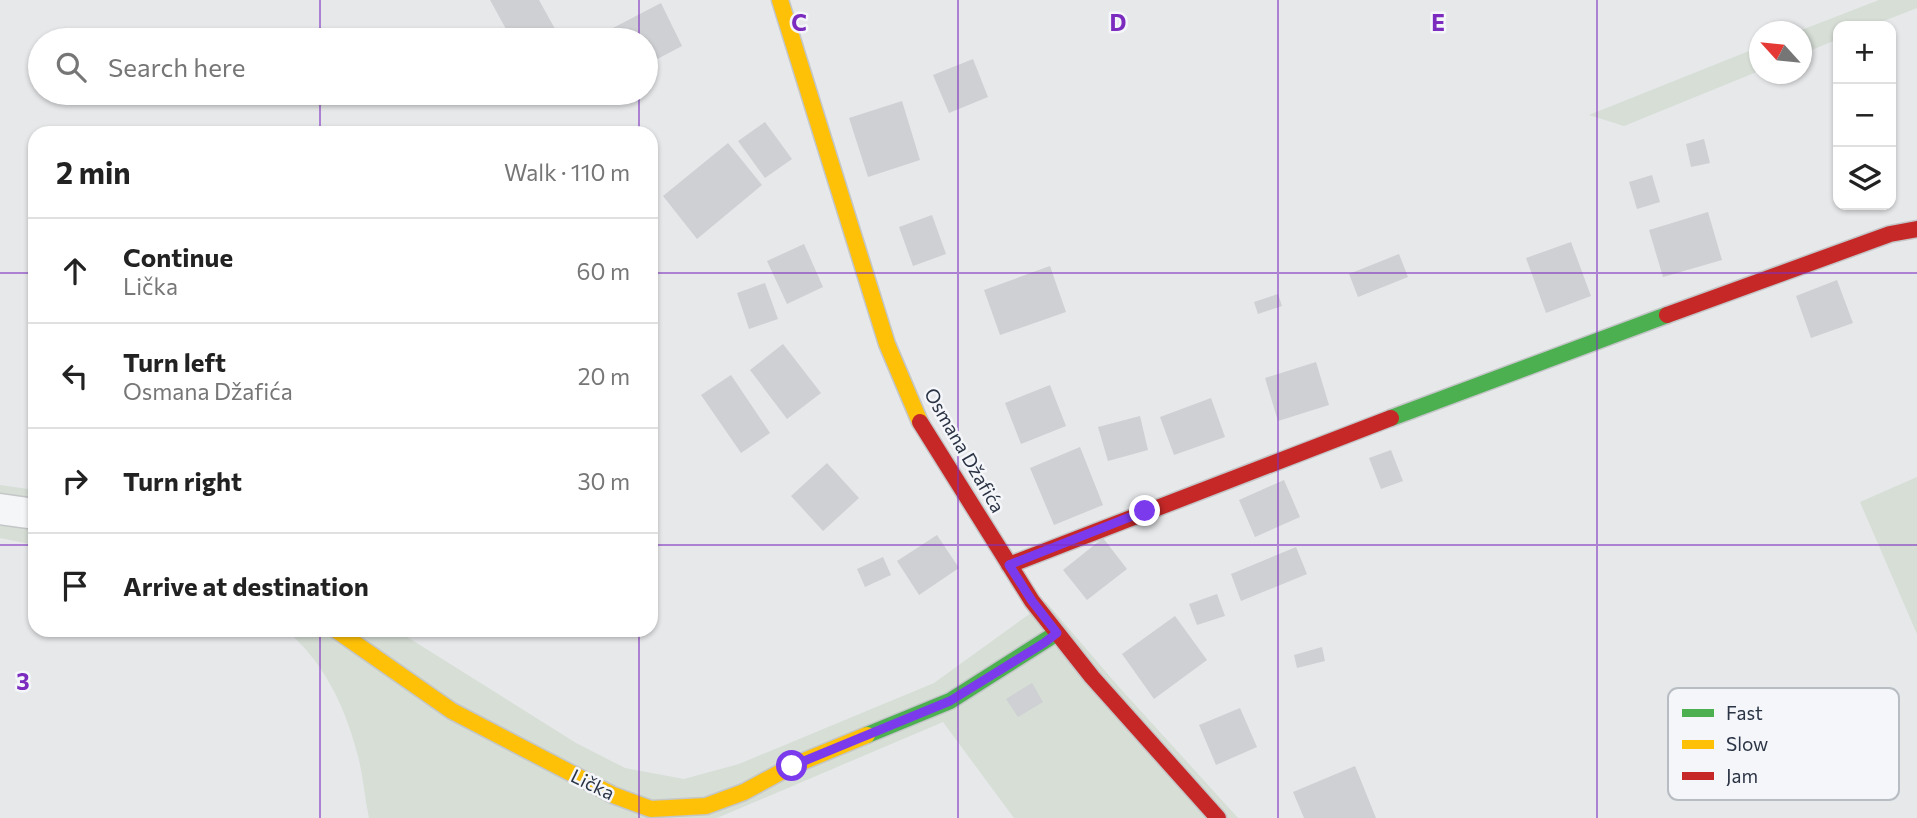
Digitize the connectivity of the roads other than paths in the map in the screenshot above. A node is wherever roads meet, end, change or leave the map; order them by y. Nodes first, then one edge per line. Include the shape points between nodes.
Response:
1 (780, 0) edge
2 (1917, 229) edge
3 (0, 509) edge
4 (28, 513) edge
5 (1009, 565) junction
6 (1057, 633) junction
7 (345, 637) edge
8 (1218, 818) edge

1 - 5 street, Osmana Džafića via 871,295 906,392 916,416
2 - 5 street via 1890,234 1656,318
3 - 4 street
5 - 6 street, Osmana Džafića
6 - 7 street, Lička via 950,701 792,766 744,792 706,806 650,809 613,795 452,711
6 - 8 street, Osmana Džafića

